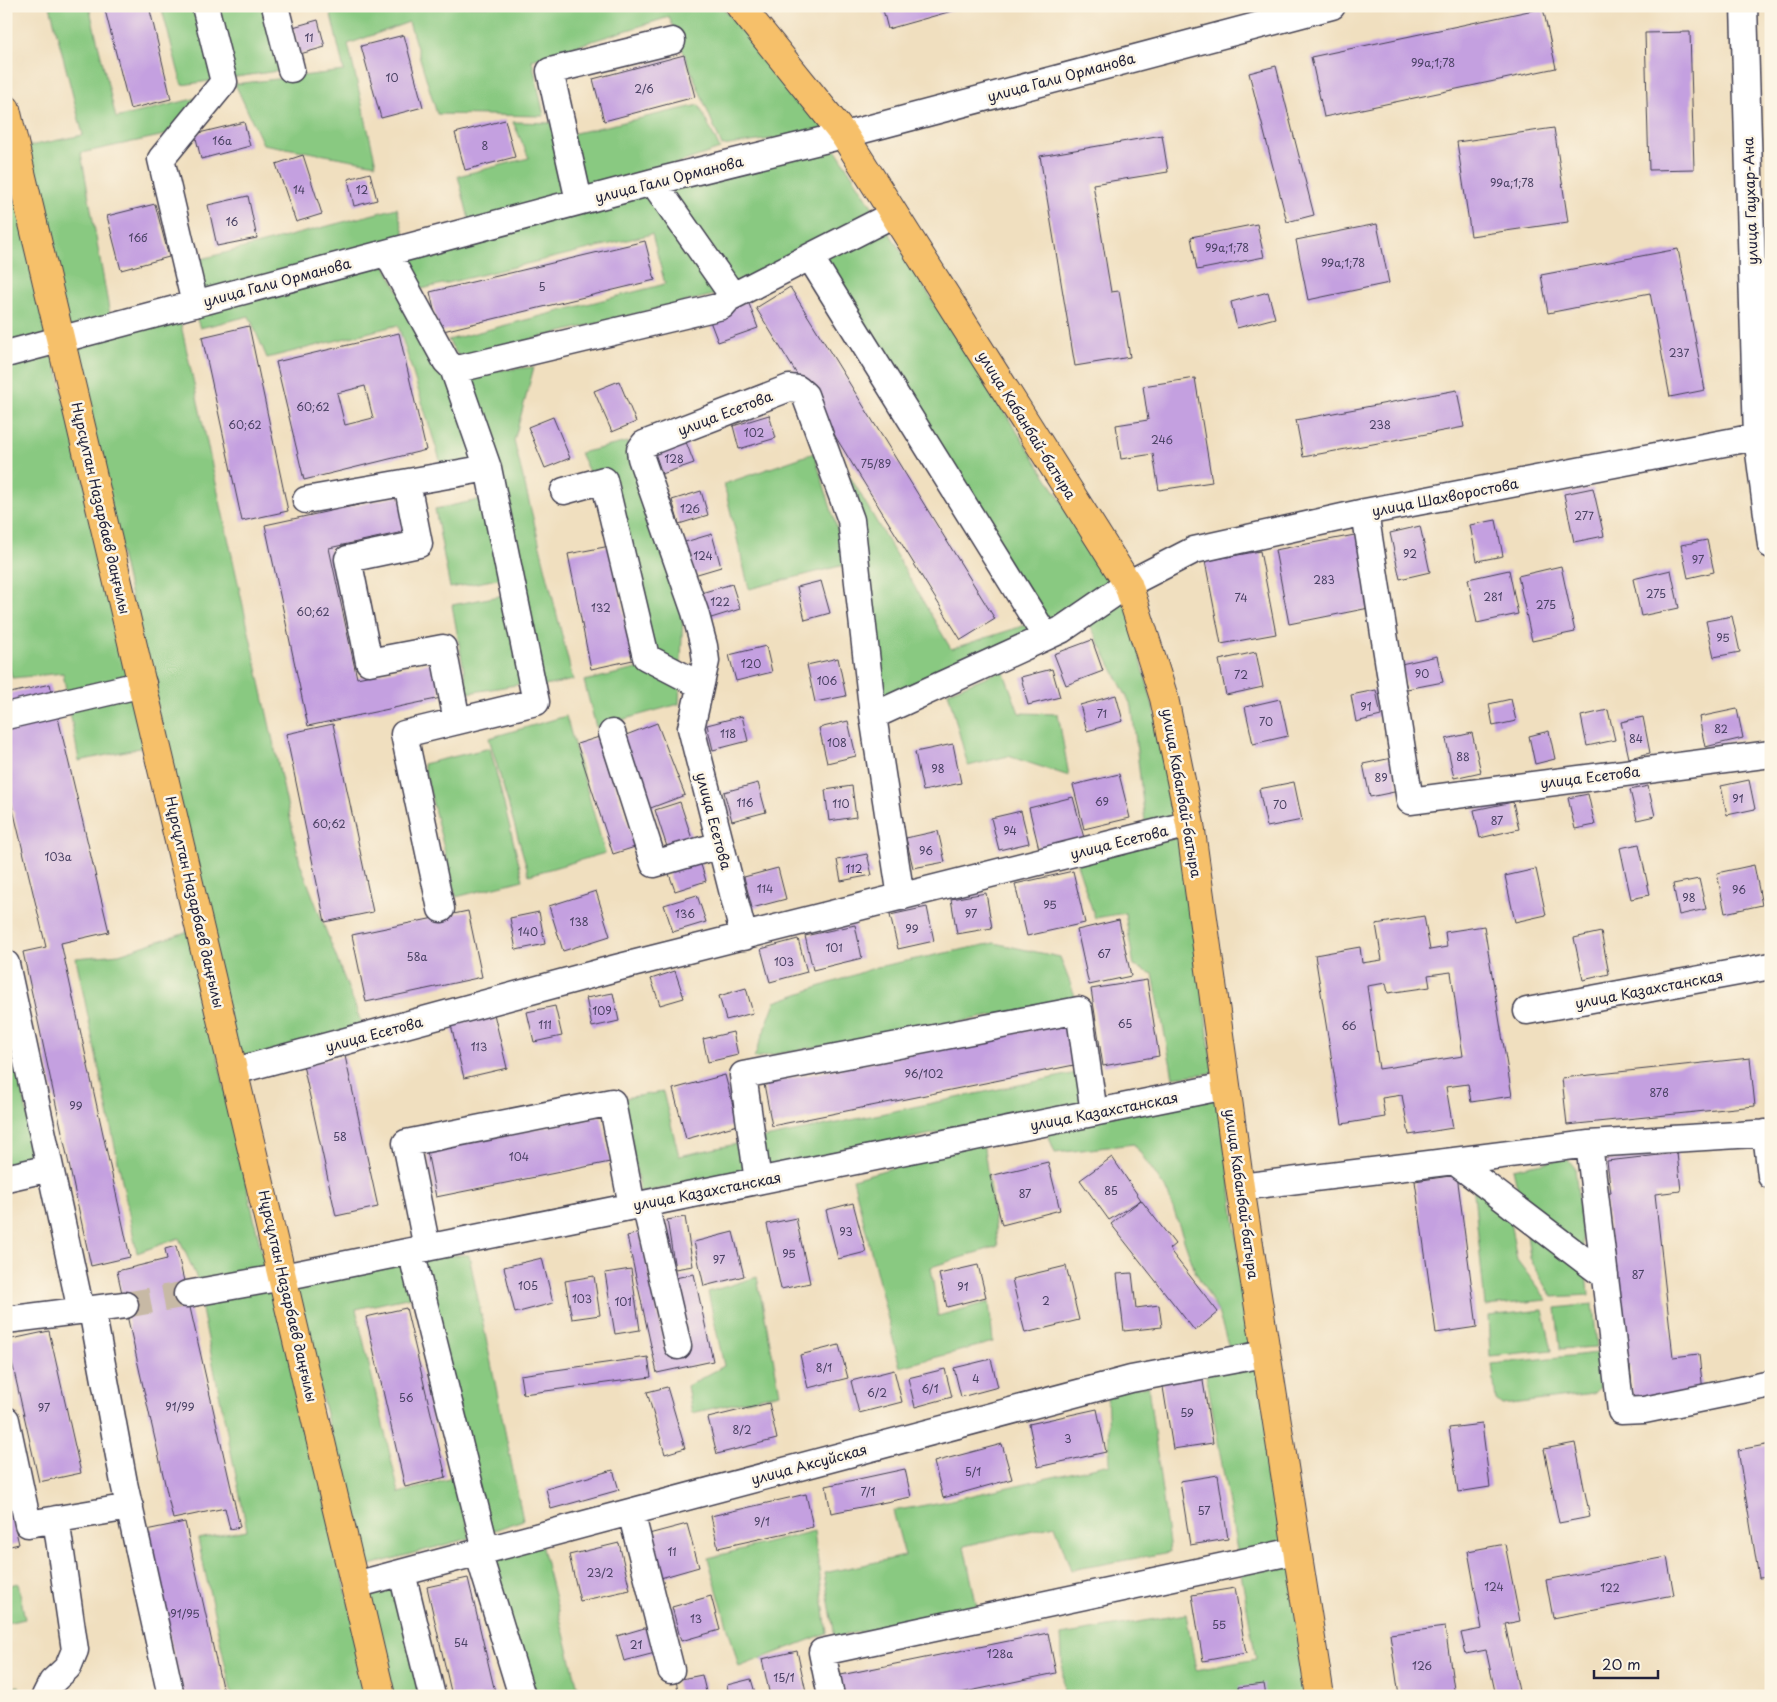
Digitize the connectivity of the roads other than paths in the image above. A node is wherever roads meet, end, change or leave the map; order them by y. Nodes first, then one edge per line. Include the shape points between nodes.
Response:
1 (205, 6) edge
2 (275, 6) edge
3 (740, 6) edge
4 (1332, 6) edge
5 (1744, 6) edge
6 (672, 41) dead end
7 (290, 69) dead end
8 (8, 125) edge
9 (844, 135) junction
10 (653, 182) junction
11 (580, 202) junction
12 (894, 214) junction
13 (387, 253) junction
14 (810, 257) junction
15 (729, 298) junction
16 (195, 304) junction
17 (62, 340) junction
18 (6, 354) edge
19 (453, 368) junction
20 (1764, 435) edge
21 (488, 468) junction
22 (407, 483) junction
23 (564, 492) dead end
24 (306, 500) dead end
25 (1365, 512) junction
26 (1771, 545) edge
27 (1128, 584) junction
28 (1046, 637) junction
29 (143, 684) junction
30 (700, 685) junction
31 (6, 716) edge
32 (873, 716) junction
33 (457, 721) junction
34 (612, 733) dead end
35 (1771, 754) edge
36 (1190, 824) junction
37 (720, 845) junction
38 (901, 896) junction
39 (441, 909) dead end
40 (744, 937) junction
41 (6, 964) edge
42 (1771, 966) edge
43 (1527, 1011) dead end
44 (235, 1071) junction
45 (1226, 1086) junction
46 (1094, 1113) junction
47 (1768, 1133) edge
48 (1589, 1144) junction
49 (1454, 1161) junction
50 (50, 1168) junction
51 (1771, 1176) edge
52 (6, 1178) edge
53 (758, 1181) junction
54 (1240, 1188) junction
55 (639, 1205) junction
56 (419, 1250) junction
57 (1605, 1276) junction
58 (283, 1277) junction
59 (187, 1294) tunnel mouth
60 (125, 1305) tunnel mouth
61 (87, 1310) junction
62 (6, 1320) edge
63 (678, 1346) dead end
64 (1265, 1354) junction
65 (1771, 1384) edge
66 (6, 1420) edge
67 (12, 1481) edge
68 (130, 1507) junction
69 (631, 1512) junction
70 (56, 1519) junction
71 (482, 1551) junction
72 (1295, 1551) junction
73 (402, 1573) junction
74 (355, 1585) junction
75 (671, 1670) dead end
76 (46, 1696) edge
77 (171, 1696) edge
78 (381, 1696) edge
79 (432, 1696) edge
80 (522, 1696) edge
81 (831, 1696) edge
82 (1320, 1696) edge

1 - 16 street via 224,82 160,159
2 - 7 street
3 - 9 main road, улица Кабанбай-батыра
4 - 9 street, улица Гали Орманова
5 - 20 street, улица Гаухар-Ана
6 - 11 street via 550,71
8 - 17 main road, Нұрсұлтан Назарбаев даңғылы
9 - 10 street, улица Гали Орманова
9 - 12 main road, улица Кабанбай-батыра
10 - 11 street, улица Гали Орманова
10 - 15 street via 728,289
11 - 13 street, улица Гали Орманова
12 - 14 street
12 - 27 main road, улица Кабанбай-батыра
13 - 16 street, улица Гали Орманова
13 - 19 street via 446,361
14 - 15 street
14 - 28 street
15 - 19 street via 722,306
16 - 17 street, улица Гали Орманова
17 - 18 street, улица Гали Орманова
17 - 29 main road, Нұрсұлтан Назарбаев даңғылы
19 - 21 street
20 - 25 street, улица Шахворостова
20 - 26 street, улица Гаухар-Ана
21 - 22 street
21 - 33 street via 536,702
22 - 24 street
22 - 33 street via 419,544 348,559 368,662 443,648
23 - 30 street via 604,480 646,657
25 - 27 street, улица Шахворостова via 1194,550
25 - 35 street, улица Есетова via 1410,801
27 - 28 street, улица Шахворостова
27 - 36 main road, улица Кабанбай-батыра via 1164,698
28 - 32 street, улица Шахворостова
29 - 31 street
29 - 44 main road, Нұрсұлтан Назарбаев даңғылы
30 - 32 street, улица Есетова via 706,661 704,646 640,450 644,444 789,388 798,389 805,395 851,520
30 - 37 street, улица Есетова via 691,728
32 - 38 street, улица Есетова
33 - 39 street via 404,734
34 - 37 street via 654,864
36 - 38 street, улица Есетова
36 - 45 main road, улица Кабанбай-батыра
37 - 40 street, улица Есетова
38 - 40 street, улица Есетова
40 - 44 street, улица Есетова via 607,970
41 - 50 street
42 - 43 street, улица Казахстанская
44 - 58 main road, Нұрсұлтан Назарбаев даңғылы
45 - 46 street, улица Казахстанская
45 - 54 main road, улица Кабанбай-батыра
46 - 53 street, улица Казахстанская
46 - 53 street via 1080,1010 743,1075
47 - 48 street
47 - 51 street
48 - 49 street
48 - 57 street
49 - 54 street
49 - 57 street
50 - 52 street
50 - 61 street
53 - 55 street, улица Казахстанская
54 - 64 main road, улица Кабанбай-батыра
55 - 56 street, улица Казахстанская
55 - 56 street via 612,1102 406,1143
55 - 63 street
56 - 58 street, улица Казахстанская
56 - 71 street
57 - 65 street via 1621,1411 1644,1410
58 - 59 street, улица Казахстанская
58 - 74 main road, Нұрсұлтан Назарбаев даңғылы
60 - 61 street
61 - 62 street
61 - 68 street
64 - 69 street, улица Аксуйская via 1131,1379
64 - 72 main road, улица Кабанбай-батыра
66 - 67 street
67 - 70 street via 28,1524
68 - 70 street
68 - 77 street
69 - 71 street, улица Аксуйская
69 - 75 street
70 - 76 street via 75,1650 68,1666 52,1682
71 - 73 street, улица Аксуйская
71 - 80 street
72 - 81 street via 822,1652
72 - 82 main road, улица Кабанбай-батыра
73 - 74 street, улица Аксуйская
73 - 79 street
74 - 78 main road, Нұрсұлтан Назарбаев даңғылы

